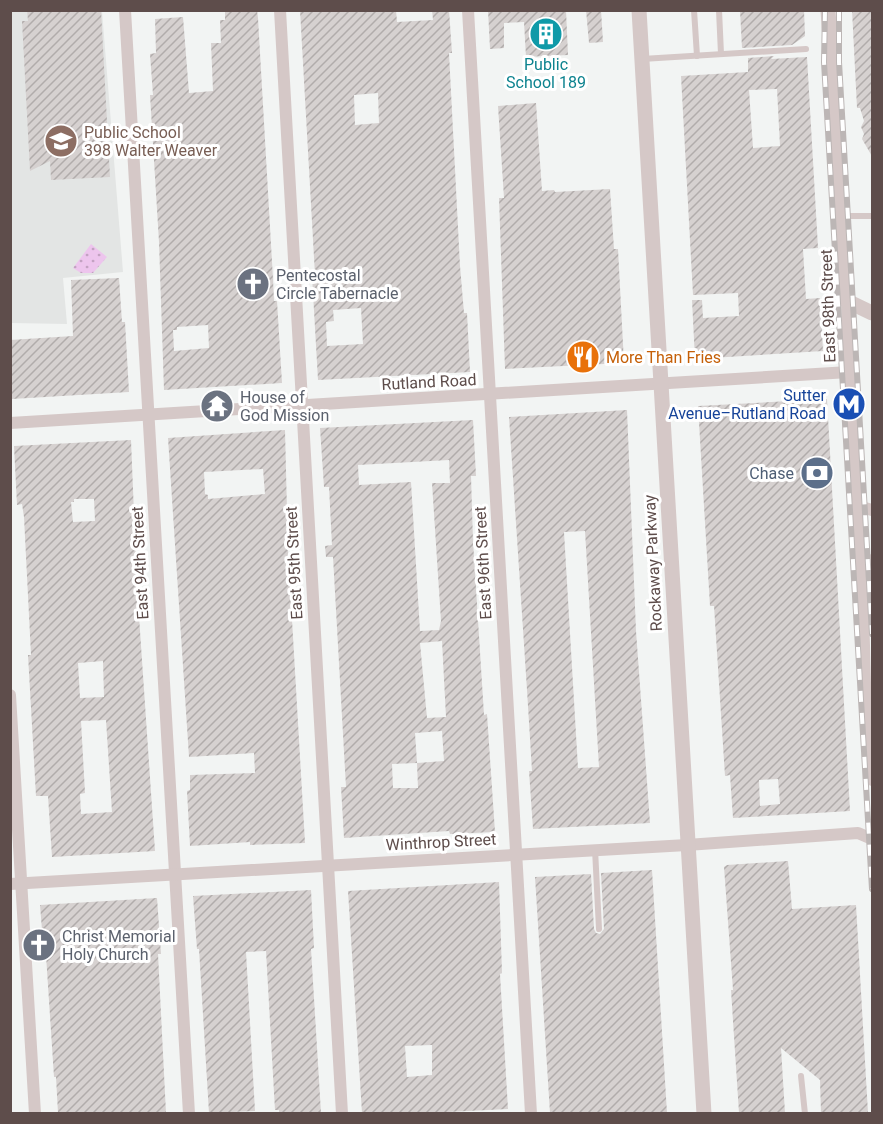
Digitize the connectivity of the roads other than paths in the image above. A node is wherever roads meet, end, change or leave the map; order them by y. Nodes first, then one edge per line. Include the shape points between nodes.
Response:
1 (125, 10) edge
2 (280, 10) edge
3 (468, 10) edge
4 (639, 10) edge
5 (694, 10) edge
6 (719, 10) edge
7 (828, 10) edge
8 (806, 49) dead end
9 (721, 54) junction
10 (697, 56) junction
11 (642, 59) junction
12 (842, 216) junction
13 (873, 216) edge
14 (847, 301) junction
15 (873, 313) edge
16 (849, 372) junction
17 (661, 385) junction
18 (489, 394) junction
19 (301, 406) junction
20 (148, 415) junction
21 (10, 423) edge
22 (858, 506) junction
23 (873, 510) edge
24 (873, 560) edge
25 (862, 572) junction
26 (869, 684) edge
27 (10, 695) edge
28 (873, 780) edge
29 (873, 839) edge
30 (687, 844) junction
31 (594, 849) junction
32 (516, 854) junction
33 (328, 865) junction
34 (175, 874) junction
35 (16, 884) edge
36 (599, 929) dead end
37 (801, 1076) dead end
38 (35, 1113) edge
39 (189, 1113) edge
40 (342, 1113) edge
41 (531, 1113) edge
42 (704, 1113) edge
43 (805, 1113) edge

1 - 20 street, East 94th Street
2 - 19 street, East 95th Street
3 - 18 street, East 96th Street
4 - 11 street, Rockaway Parkway
5 - 10 lane
6 - 9 lane
7 - 12 street, East 98th Street
8 - 9 lane
9 - 10 lane
10 - 11 lane
11 - 17 street, Rockaway Parkway
12 - 13 lane
12 - 14 street, East 98th Street
14 - 15 street
14 - 16 street, East 98th Street
16 - 17 street, Rutland Road
16 - 22 street, East 98th Street
17 - 18 street, Rutland Road
17 - 30 street, Rockaway Parkway
18 - 19 street, Rutland Road
18 - 32 street, East 96th Street
19 - 20 street, Rutland Road
19 - 33 street, East 95th Street
20 - 21 street, Rutland Road
20 - 34 street, East 94th Street
22 - 23 street
22 - 25 street, East 98th Street
24 - 25 street
25 - 26 street, East 98th Street
26 - 28 street, East 98th Street
27 - 35 street
29 - 30 street, Winthrop Street via 858,832
30 - 31 street, Winthrop Street
30 - 42 street, Rockaway Parkway
31 - 32 street, Winthrop Street
31 - 36 lane
32 - 33 street, Winthrop Street
32 - 41 street, East 96th Street
33 - 34 street, Winthrop Street
33 - 40 street, East 95th Street
34 - 35 street, Winthrop Street
34 - 39 street, East 94th Street
35 - 38 street
37 - 43 lane

